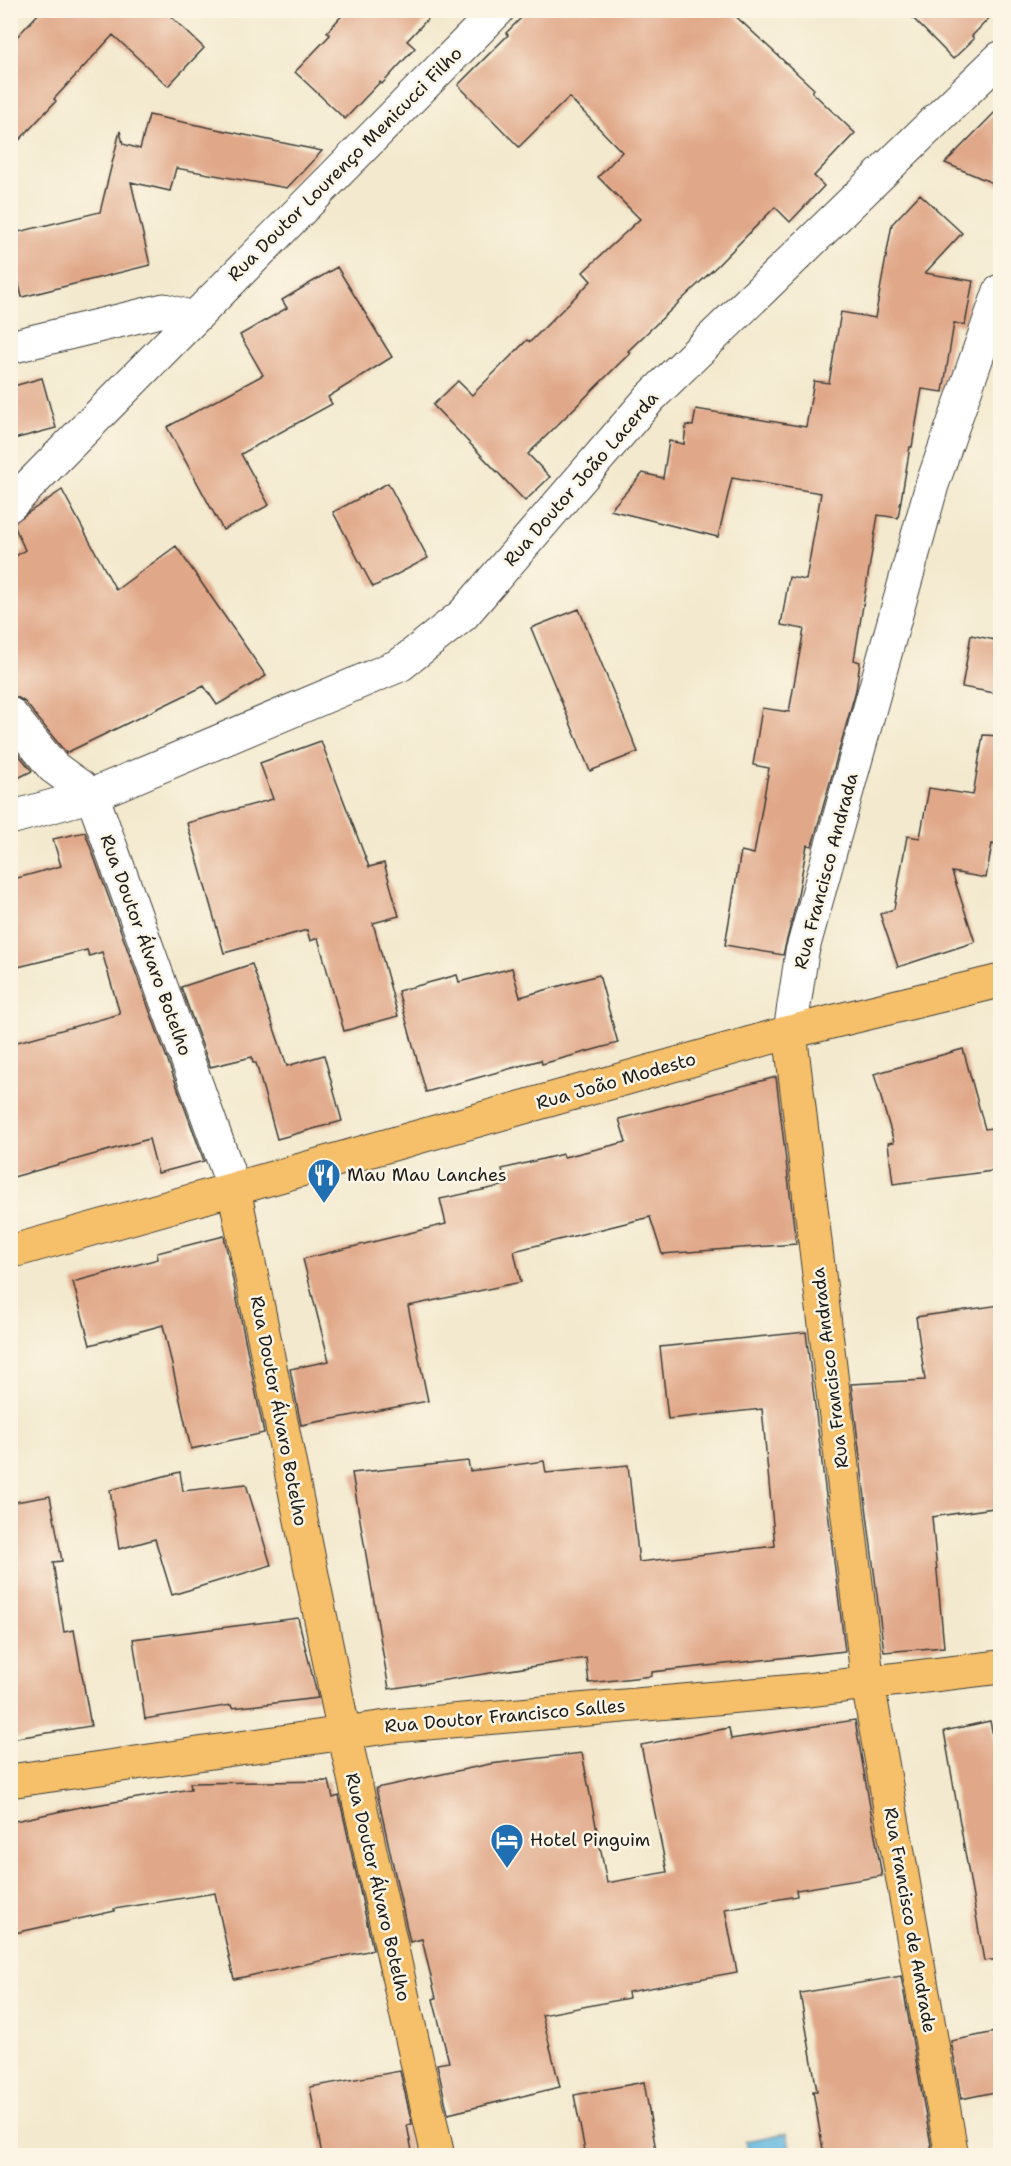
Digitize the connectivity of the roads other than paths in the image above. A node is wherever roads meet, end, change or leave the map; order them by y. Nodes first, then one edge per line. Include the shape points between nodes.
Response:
1 (498, 10) edge
2 (1000, 58) edge
3 (1000, 291) edge
4 (193, 318) junction
5 (10, 347) edge
6 (10, 505) edge
7 (10, 714) edge
8 (92, 795) junction
9 (10, 818) edge
10 (1000, 981) edge
11 (790, 1032) junction
12 (234, 1189) junction
13 (10, 1252) edge
14 (1000, 1667) edge
15 (867, 1684) junction
16 (344, 1733) junction
17 (10, 1781) edge
18 (438, 2156) edge
19 (952, 2156) edge

1 - 4 street, Rua Doutor Lourenço Menicucci Filho
2 - 8 street, Rua Doutor João Lacerda via 650,398 463,615 400,665
3 - 11 street, Rua Francisco Andrada via 929,497 801,952
4 - 5 street via 164,310
4 - 6 street
7 - 8 street via 53,767
8 - 9 street, Rua Doutor João Lacerda
8 - 12 street, Rua Doutor Álvaro Botelho
10 - 11 main road, Rua João Modesto
11 - 12 main road, Rua João Modesto
11 - 15 main road, Rua Francisco Andrada
12 - 13 main road, Rua João Modesto
12 - 16 main road, Rua Doutor Álvaro Botelho
14 - 15 main road, Rua Doutor Francisco Salles
15 - 16 main road, Rua Doutor Francisco Salles
15 - 19 main road, Rua Francisco de Andrade
16 - 17 main road, Rua Doutor Francisco Salles
16 - 18 main road, Rua Doutor Álvaro Botelho

